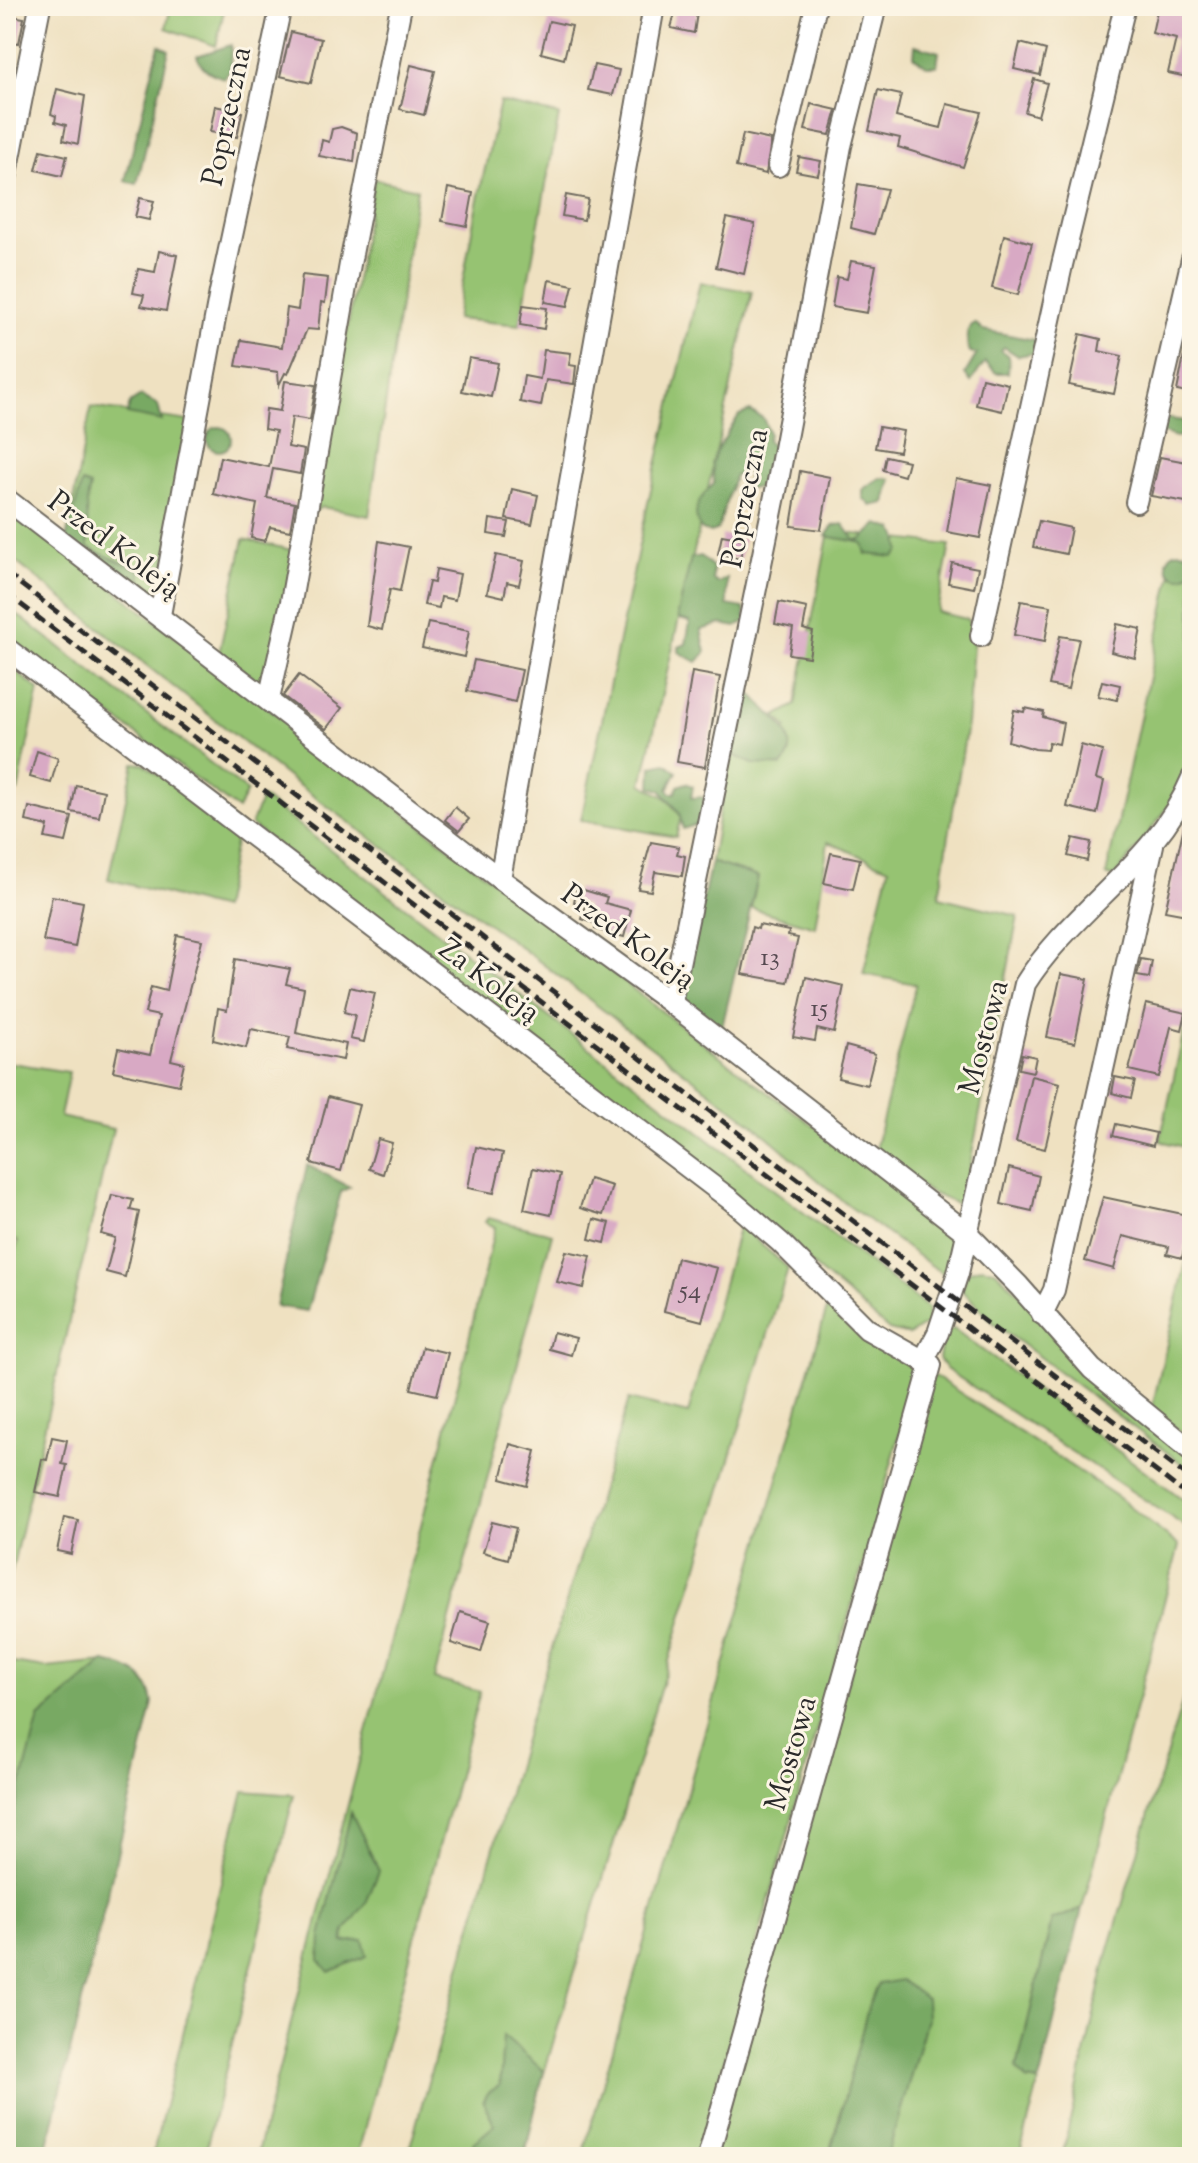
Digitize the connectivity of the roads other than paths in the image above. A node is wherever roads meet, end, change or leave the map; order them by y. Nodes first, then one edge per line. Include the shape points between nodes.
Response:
1 (40, 6) edge
2 (281, 6) edge
3 (401, 6) edge
4 (654, 6) edge
5 (816, 6) edge
6 (876, 6) edge
7 (1125, 6) edge
8 (778, 166) dead end
9 (6, 178) edge
10 (1192, 259) edge
11 (6, 499) edge
12 (1136, 502) dead end
13 (160, 615) junction
14 (981, 636) dead end
15 (6, 648) edge
16 (269, 699) junction
17 (1192, 778) edge
18 (1153, 841) junction
19 (500, 879) junction
20 (671, 1003) junction
21 (967, 1233) junction
22 (1042, 1314) junction
23 (927, 1363) junction
24 (1192, 1451) edge
25 (708, 2157) edge

1 - 9 street
2 - 13 street, Poprzeczna via 214,322
3 - 16 street
4 - 19 street
5 - 8 street
6 - 20 street, Poprzeczna via 841,146
7 - 14 street
10 - 12 street
11 - 13 street, Przed Koleją
13 - 16 street, Przed Koleją
15 - 23 street, Za Koleją via 720,1191 867,1329
16 - 19 street, Przed Koleją
17 - 18 street, Mostowa
18 - 21 street, Mostowa via 1043,957 1025,984
18 - 22 street via 1058,1269
19 - 20 street, Przed Koleją
20 - 21 street, Przed Koleją
21 - 22 street, Przed Koleją
21 - 23 street, Mostowa
22 - 24 street, Przed Koleją via 1092,1369
23 - 25 street, Mostowa

